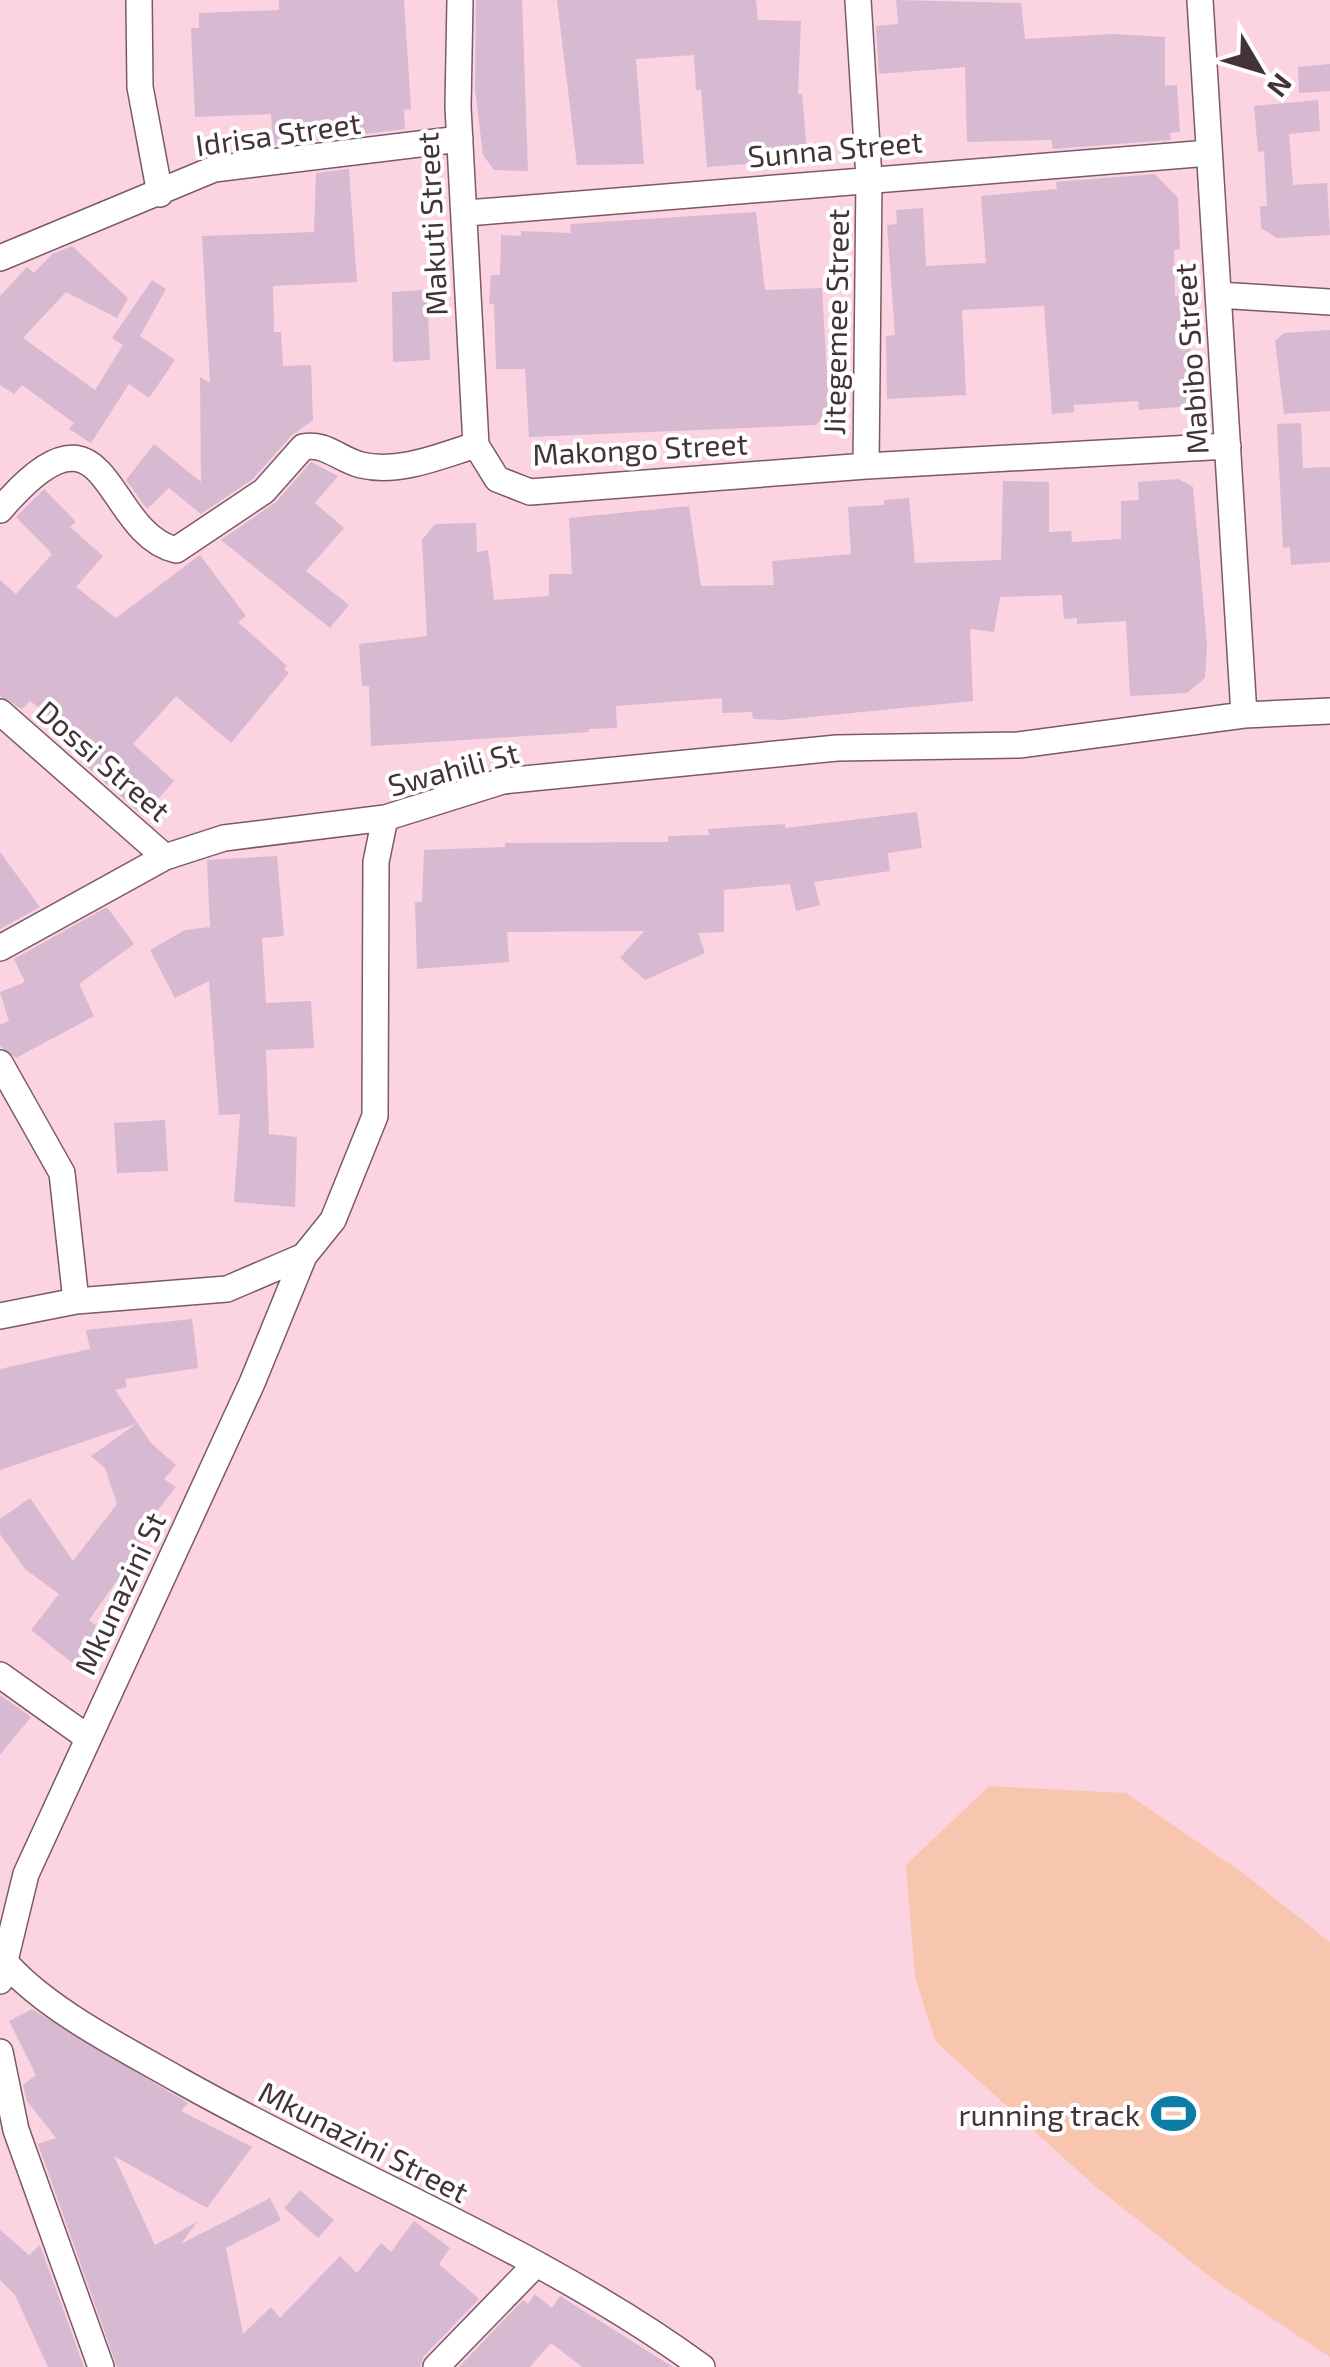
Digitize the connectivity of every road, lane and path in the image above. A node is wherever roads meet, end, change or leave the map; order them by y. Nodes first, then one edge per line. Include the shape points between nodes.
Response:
1 (139, 0) edge
2 (460, 0) edge
3 (858, 0) edge
4 (1200, 0) edge
5 (460, 139) junction
6 (1209, 153) junction
7 (868, 178) junction
8 (160, 194) junction
9 (467, 213) junction
10 (0, 258) edge
11 (1218, 296) junction
12 (1330, 302) edge
13 (476, 445) junction
14 (1228, 446) junction
15 (866, 466) junction
16 (0, 510) edge
17 (1330, 711) edge
18 (0, 712) edge
19 (1244, 714) junction
20 (384, 818) junction
21 (165, 857) junction
22 (0, 948) edge
23 (0, 1063) edge
24 (304, 1256) junction
25 (76, 1302) junction
26 (0, 1316) edge
27 (0, 1675) edge
28 (87, 1738) junction
29 (1, 1966) edge
30 (0, 2052) edge
31 (535, 2264) junction
32 (101, 2367) edge
33 (436, 2367) edge
34 (702, 2367) edge

1 - 8 street via 140,87
2 - 5 street, Makuti Street
3 - 7 street, Jitegemee Street
4 - 6 street, Mabibo Street
5 - 8 street, Idrisa Street via 214,169
5 - 9 street, Makuti Street
6 - 7 street, Sunna Street
6 - 11 street, Mabibo Street
7 - 9 street, Sunna Street
7 - 15 street, Jitegemee Street
8 - 10 street, Idrisa Street
9 - 13 street, Makuti Street
11 - 12 street
11 - 14 street, Mabibo Street
13 - 15 street, Makongo Street via 498,479 530,492
13 - 16 street via 408,465 362,465 322,447 303,447 264,490 176,550 159,546 136,527 103,474 77,460 39,472
14 - 15 street, Makongo Street
14 - 19 street, Mabibo Street
17 - 19 street, Swahili St
18 - 21 street, Dossi Street
19 - 20 street, Swahili St via 1019,745 837,748 503,781
20 - 21 street via 224,838
20 - 24 street, Swahili St via 376,862 376,1116 333,1220
21 - 22 street
23 - 25 street via 62,1173
24 - 25 street, Swahili St via 227,1289
24 - 28 street, Mkunazini St
25 - 26 street, Swahili St
27 - 28 street
28 - 29 street, Mkunazini St via 26,1874
29 - 31 street, Mkunazini Street via 83,2025 294,2144
30 - 32 street via 16,2130
31 - 33 street
31 - 34 street, Mkunazini Street

